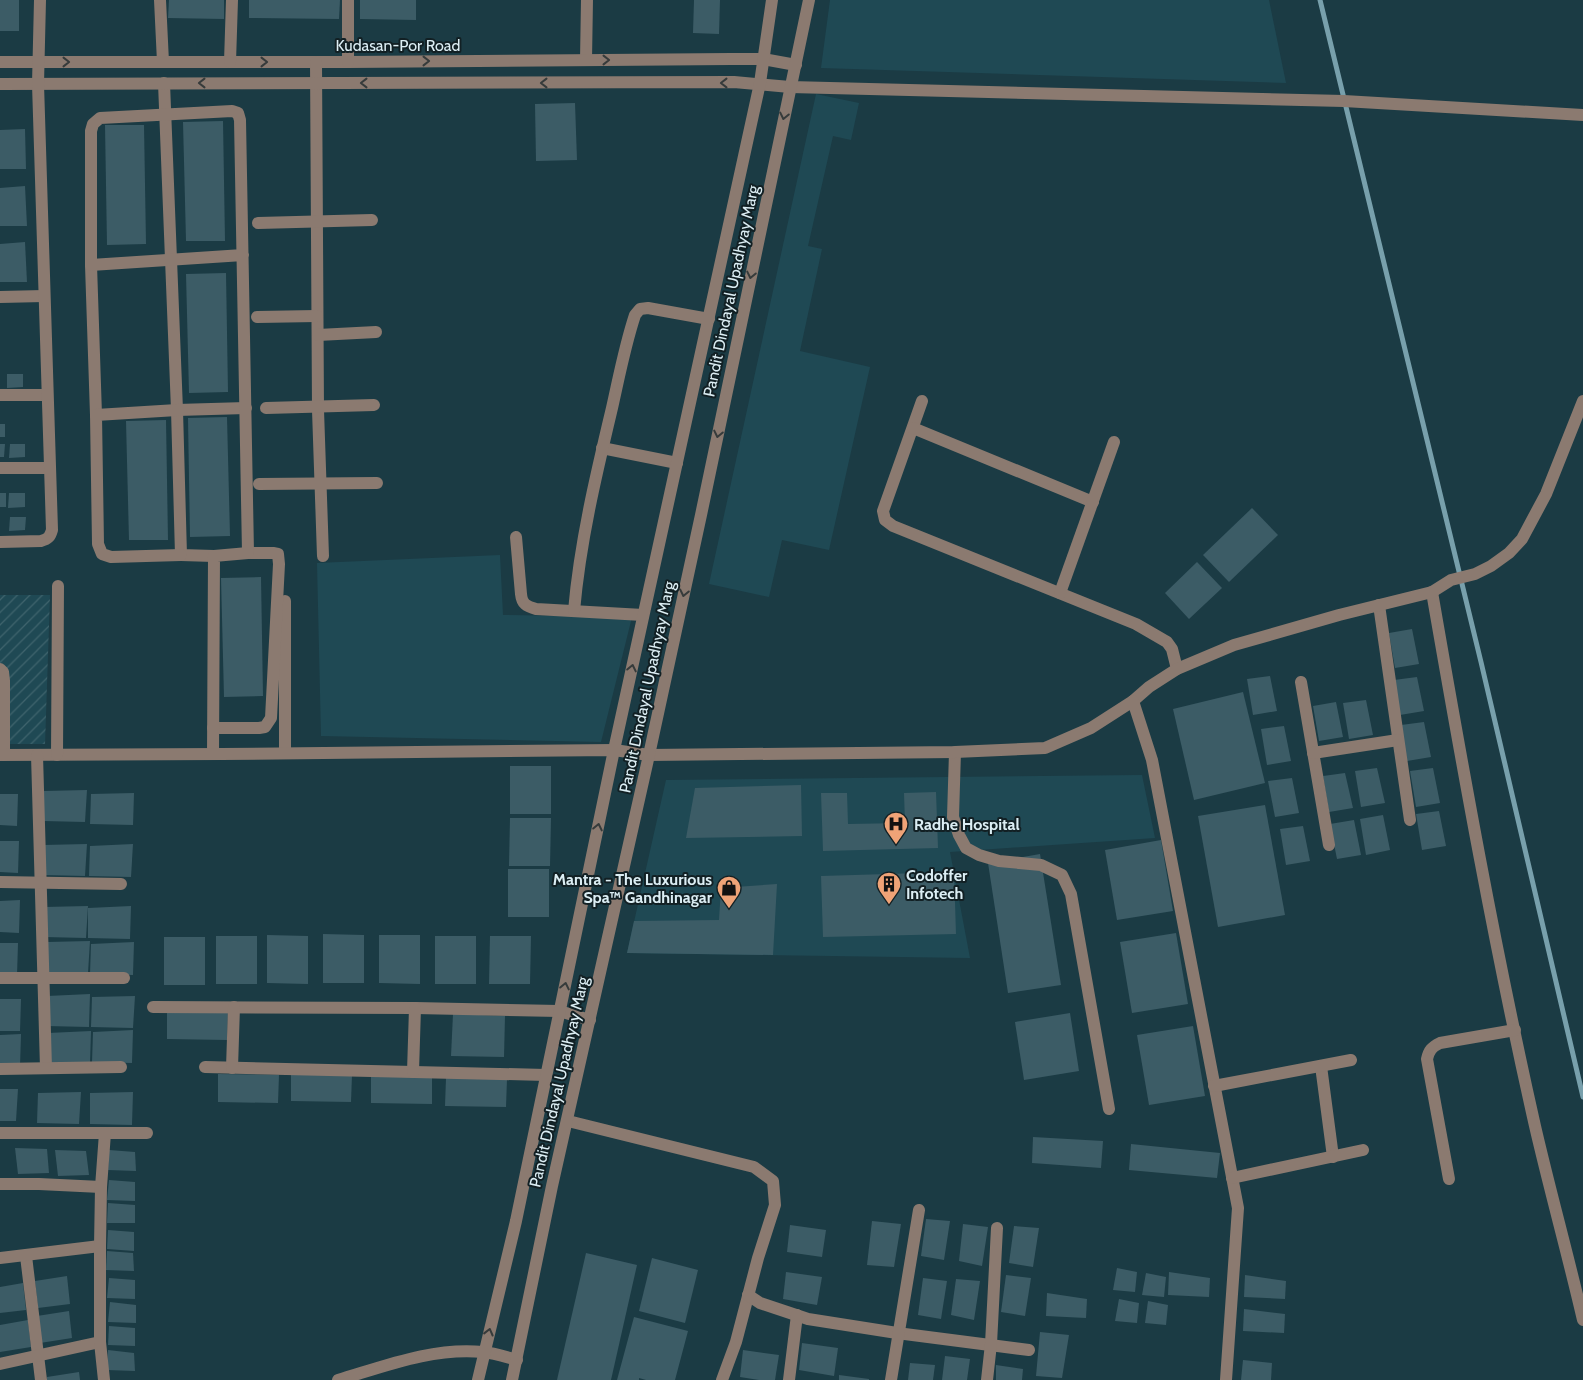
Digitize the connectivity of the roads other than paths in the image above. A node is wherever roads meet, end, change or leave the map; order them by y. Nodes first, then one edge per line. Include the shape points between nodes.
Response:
1 (40, 0) edge
2 (160, 0) edge
3 (232, 0) edge
4 (348, 0) edge
5 (587, 0) edge
6 (772, 0) edge
7 (809, 0) edge
8 (763, 59) junction
9 (586, 60) junction
10 (0, 62) edge
11 (38, 62) junction
12 (163, 62) junction
13 (230, 62) junction
14 (316, 62) junction
15 (348, 62) junction
16 (796, 65) junction
17 (315, 82) junction
18 (164, 83) junction
19 (760, 83) junction
20 (0, 84) edge
21 (38, 84) junction
22 (790, 87) junction
23 (166, 114) junction
24 (1583, 115) edge
25 (372, 220) dead end
26 (316, 221) junction
27 (258, 223) dead end
28 (243, 255) junction
29 (172, 260) junction
30 (91, 265) junction
31 (44, 296) junction
32 (0, 297) edge
33 (318, 316) junction
34 (257, 317) dead end
35 (709, 319) junction
36 (376, 332) dead end
37 (318, 335) junction
38 (0, 395) edge
39 (47, 395) junction
40 (922, 401) dead end
41 (1583, 401) edge
42 (374, 405) dead end
43 (318, 406) junction
44 (246, 408) junction
45 (266, 408) dead end
46 (177, 410) junction
47 (96, 415) junction
48 (913, 428) junction
49 (1114, 442) dead end
50 (602, 448) junction
51 (677, 463) junction
52 (0, 468) edge
53 (49, 468) junction
54 (377, 483) dead end
55 (259, 484) dead end
56 (321, 484) junction
57 (1093, 502) junction
58 (516, 537) dead end
59 (0, 542) edge
60 (248, 553) junction
61 (181, 555) junction
62 (214, 556) junction
63 (323, 556) dead end
64 (58, 586) dead end
65 (285, 591) dead end
66 (1432, 592) junction
67 (1060, 593) junction
68 (1379, 605) junction
69 (574, 611) junction
70 (643, 615) junction
71 (0, 669) edge
72 (1178, 669) junction
73 (1301, 682) dead end
74 (1133, 701) junction
75 (213, 728) junction
76 (1398, 740) junction
77 (614, 750) junction
78 (955, 752) junction
79 (285, 753) junction
80 (1313, 753) junction
81 (2, 754) edge
82 (213, 754) junction
83 (37, 755) junction
84 (57, 755) junction
85 (649, 755) junction
86 (1410, 820) dead end
87 (1329, 845) dead end
88 (0, 882) edge
89 (40, 883) junction
90 (121, 884) dead end
91 (43, 977) junction
92 (0, 978) edge
93 (124, 978) dead end
94 (153, 1007) dead end
95 (234, 1007) junction
96 (415, 1008) junction
97 (559, 1012) junction
98 (590, 1020) junction
99 (1515, 1030) junction
100 (1351, 1060) dead end
101 (1321, 1066) junction
102 (121, 1067) dead end
103 (46, 1068) junction
104 (205, 1068) dead end
105 (232, 1068) junction
106 (0, 1069) edge
107 (413, 1072) junction
108 (546, 1075) junction
109 (1214, 1086) junction
110 (1109, 1109) dead end
111 (568, 1121) junction
112 (0, 1133) edge
113 (105, 1133) junction
114 (147, 1133) dead end
115 (1363, 1150) dead end
116 (1333, 1157) junction
117 (1232, 1178) junction
118 (1449, 1179) dead end
119 (0, 1184) edge
120 (102, 1188) junction
121 (918, 1210) dead end
122 (997, 1228) dead end
123 (100, 1246) junction
124 (26, 1256) junction
125 (0, 1258) edge
126 (748, 1295) junction
127 (797, 1315) junction
128 (1583, 1320) edge
129 (897, 1333) junction
130 (100, 1342) junction
131 (991, 1344) junction
132 (1029, 1350) dead end
133 (484, 1352) junction
134 (37, 1357) junction
135 (517, 1360) junction
136 (0, 1364) edge
137 (40, 1380) edge
138 (104, 1380) edge
139 (338, 1380) edge
140 (478, 1380) edge
141 (512, 1380) edge
142 (722, 1380) edge
143 (789, 1380) edge
144 (890, 1380) edge
145 (987, 1380) edge
146 (1226, 1380) edge

1 - 11 street
2 - 12 street
3 - 13 street
4 - 15 street
5 - 9 street
6 - 8 street, Pandit Dindayal Upadhyay Marg
7 - 16 street, Pandit Dindayal Upadhyay Marg
9 -> 8 street, Kudasan-Por Road
8 - 16 street, Kudasan-Por Road
8 - 19 street, Pandit Dindayal Upadhyay Marg
15 -> 9 street, Kudasan-Por Road
10 - 11 street, Kudasan-Por Road
11 -> 12 street, Kudasan-Por Road
11 - 21 street
12 - 13 street, Kudasan-Por Road
13 -> 14 street, Kudasan-Por Road
14 - 15 street, Kudasan-Por Road
14 - 17 street
16 - 22 street, Pandit Dindayal Upadhyay Marg
17 -> 18 street
19 -> 17 street
17 - 26 street
18 - 21 street
18 - 23 street
19 - 22 street
19 - 35 street, Pandit Dindayal Upadhyay Marg
20 - 21 street
21 - 31 street
22 - 24 street via 1344,100
22 -> 85 street, Pandit Dindayal Upadhyay Marg
23 - 28 street via 238,112
23 - 29 street
23 - 30 street via 100,118 93,124
25 - 26 street
26 - 27 street
26 - 33 street
28 - 29 street
28 - 44 street
29 - 30 street
29 - 46 street
30 - 47 street
31 - 32 street
31 - 39 street
33 - 34 street
33 - 37 street
35 - 50 street via 648,308 640,309 635,315
35 - 51 street, Pandit Dindayal Upadhyay Marg
36 - 37 street
37 - 43 street
38 - 39 street
39 - 53 street
40 - 48 street
41 - 66 street via 1546,494 1522,539 1491,566 1451,580
42 - 43 street
43 - 45 street
43 - 56 street
44 - 46 street
44 - 60 street
46 - 47 street
46 - 61 street
47 - 61 street via 98,544 102,554 111,557
48 - 57 street
48 - 67 street via 883,511 885,520
49 - 57 street
50 - 51 street
50 - 69 street via 587,519
51 - 70 street, Pandit Dindayal Upadhyay Marg
52 - 53 street
53 - 59 street via 51,536 41,541
54 - 56 street
55 - 56 street
56 - 63 street
57 - 67 street
58 - 69 street via 522,602 536,609
60 - 62 street
60 - 75 street via 278,554 271,718 265,727
61 - 62 street
62 - 75 street
64 - 84 street
65 - 79 street
66 - 68 street
66 - 99 street via 1463,771
67 - 72 street via 1136,624 1167,642
68 - 72 street via 1234,646
68 - 76 street
69 - 70 street
77 -> 70 street, Pandit Dindayal Upadhyay Marg
71 - 81 street via 4,681
72 - 74 street
73 - 80 street
74 - 78 street via 1091,728 1045,748
74 - 109 street via 1152,760
75 - 82 street
76 - 80 street
76 - 86 street
77 - 79 street
77 - 85 street
97 -> 77 street, Pandit Dindayal Upadhyay Marg
78 - 85 street
78 - 110 street via 953,817 966,848 978,856 999,861 1041,865 1062,875 1071,894
79 - 82 street
80 - 87 street
81 - 83 street
82 - 84 street
83 - 84 street
83 - 89 street
85 - 98 street, Pandit Dindayal Upadhyay Marg
88 - 89 street
89 - 90 street
89 - 91 street
91 - 92 street
91 - 93 street
91 - 103 street
94 - 95 street
95 - 96 street
95 - 105 street
96 - 97 street
96 - 107 street
97 - 98 street
97 - 108 street, Pandit Dindayal Upadhyay Marg
98 - 111 street, Pandit Dindayal Upadhyay Marg
99 - 118 street via 1440,1043 1428,1052
99 - 128 street
100 - 101 street
101 - 109 street
101 - 116 street
102 - 103 street
103 - 106 street
104 - 105 street
105 - 107 street
107 - 108 street
133 -> 108 street, Pandit Dindayal Upadhyay Marg
109 - 117 street
111 - 126 street via 754,1166 773,1181 776,1205
111 - 135 street, Pandit Dindayal Upadhyay Marg
112 - 113 street
113 - 114 street
113 - 120 street
115 - 116 street
116 - 117 street
117 - 146 street via 1238,1208
119 - 120 street
120 - 123 street
121 - 129 street
122 - 131 street
123 - 124 street
123 - 130 street
124 - 125 street
124 - 134 street
126 - 127 street via 760,1303
126 - 142 street
127 - 129 street
127 - 143 street
129 - 131 street
129 - 144 street
130 - 134 street
130 - 138 street
131 - 132 street
131 - 145 street
133 - 135 street
133 - 139 street via 451,1351 416,1357
133 - 140 street, Pandit Dindayal Upadhyay Marg
134 - 136 street
134 - 137 street
135 - 141 street, Pandit Dindayal Upadhyay Marg

